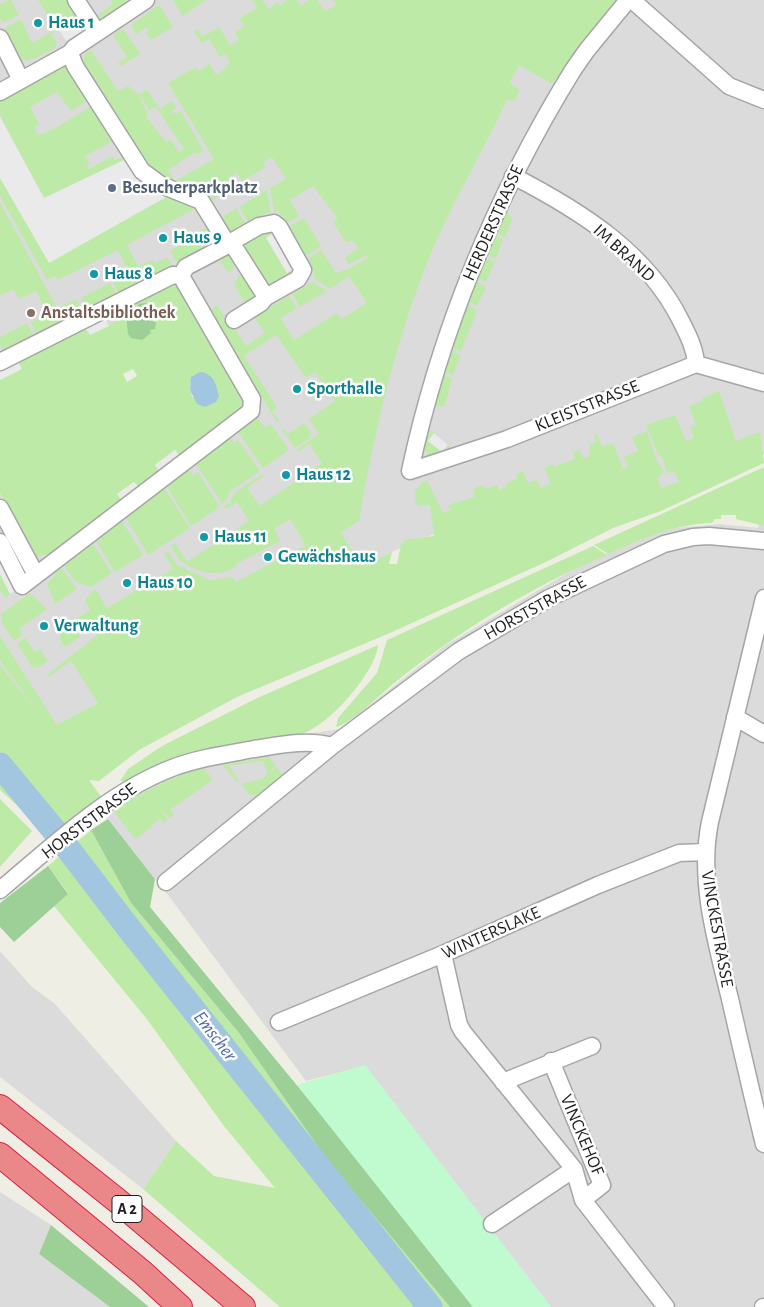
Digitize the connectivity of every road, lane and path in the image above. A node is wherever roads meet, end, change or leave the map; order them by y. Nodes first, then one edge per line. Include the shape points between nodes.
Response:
1 (76, 0) edge
2 (146, 0) edge
3 (628, 0) edge
4 (632, 0) edge
5 (97, 32) junction
6 (0, 38) edge
7 (70, 53) junction
8 (21, 80) junction
9 (0, 92) edge
10 (764, 100) edge
11 (513, 176) junction
12 (226, 245) junction
13 (181, 276) junction
14 (266, 297) junction
15 (234, 320) dead end
16 (0, 362) edge
17 (696, 364) junction
18 (764, 383) edge
19 (410, 471) joint
20 (0, 508) edge
21 (764, 541) edge
22 (0, 542) edge
23 (36, 575) junction
24 (764, 598) edge
25 (735, 717) junction
26 (764, 734) edge
27 (332, 746) junction
28 (705, 852) junction
29 (166, 882) dead end
30 (0, 890) edge
31 (442, 954) junction
32 (279, 1022) dead end
33 (592, 1046) dead end
34 (551, 1062) junction
35 (503, 1082) junction
36 (0, 1107) edge
37 (764, 1142) edge
38 (0, 1155) edge
39 (574, 1169) junction
40 (583, 1200) junction
41 (492, 1224) dead end
42 (180, 1307) edge
43 (243, 1307) edge
44 (666, 1307) edge

1 - 5 street
2 - 5 street
3 - 11 street, HERDERSTRASSE via 573,70
4 - 10 street via 729,86
5 - 7 street
6 - 8 street
7 - 8 street
7 - 12 street via 138,167 160,185 201,201
8 - 9 street
11 - 17 street, IM BRAND via 579,214 642,264 663,289 678,315 692,345
11 - 19 street, HERDERSTRASSE via 478,250 443,344
12 - 13 street via 186,267
12 - 14 street
12 - 14 street via 266,223 279,227 302,266 302,273 298,279
13 - 16 street via 173,275
13 - 23 street via 252,399 251,411
14 - 15 street
17 - 18 street
17 - 19 street, KLEISTSTRASSE via 507,438
20 - 23 street
21 - 27 street, HORSTSTRASSE via 742,537 693,537 635,556 549,598 459,651
22 - 23 street via 22,586
24 - 25 street, VINCKESTRASSE
25 - 26 street
25 - 28 street, VINCKESTRASSE
27 - 29 street, HORSTSTRASSE
27 - 30 street, HORSTSTRASSE via 302,742 191,762 144,780 95,812
28 - 31 street, WINTERSLAKE via 670,856
28 - 37 street, VINCKESTRASSE via 706,878 718,947
31 - 32 street, WINTERSLAKE
31 - 35 street, VINCKEHOF via 459,1025
33 - 34 street
34 - 35 street
34 - 40 street, VINCKEHOF via 602,1184
35 - 39 street, VINCKEHOF
36 - 43 highway, A 2
38 - 42 highway, A 2
39 - 40 street, VINCKEHOF
39 - 41 street, VINCKEHOF
40 - 44 street, VINCKEHOF

